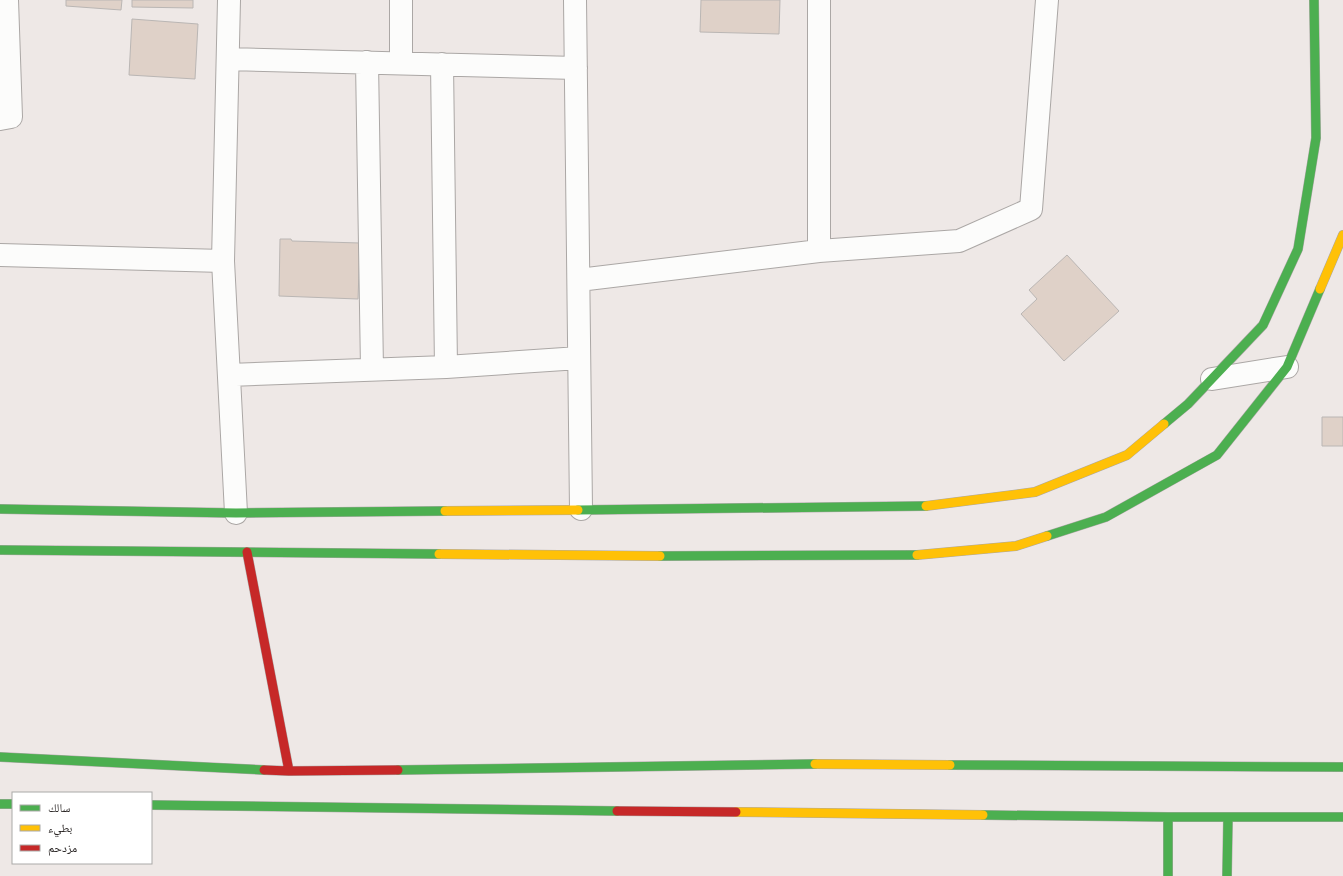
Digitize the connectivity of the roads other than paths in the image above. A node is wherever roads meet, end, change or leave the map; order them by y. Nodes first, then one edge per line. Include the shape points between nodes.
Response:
1 (7, 0) edge
2 (229, 0) edge
3 (401, 0) edge
4 (575, 0) edge
5 (819, 0) edge
6 (1047, 0) edge
7 (1314, 0) edge
8 (228, 59) junction
9 (367, 62) junction
10 (401, 63) junction
11 (442, 64) junction
12 (576, 68) junction
13 (0, 119) edge
14 (1343, 235) edge
15 (819, 251) junction
16 (0, 255) edge
17 (223, 261) junction
18 (579, 280) junction
19 (580, 358) junction
20 (1287, 366) junction
21 (446, 367) junction
22 (372, 370) junction
23 (229, 375) junction
24 (1212, 379) junction
25 (0, 509) edge
26 (581, 509) junction
27 (236, 513) junction
28 (0, 550) edge
29 (247, 552) junction
30 (0, 757) edge
31 (1343, 767) edge
32 (289, 771) junction
33 (0, 804) edge
34 (12, 804) edge
35 (152, 805) edge
36 (1168, 817) junction
37 (1228, 817) junction
38 (1343, 817) edge
39 (1168, 876) edge
40 (1227, 876) edge

1 - 13 street via 11,117
2 - 8 street
3 - 10 street
4 - 12 street
5 - 15 street
6 - 15 street via 1031,209 959,241
7 - 24 street via 1316,138 1298,249 1263,325
8 - 9 street
8 - 17 street
9 - 10 street
9 - 22 street
10 - 11 street
11 - 12 street
11 - 21 street
12 - 18 street
14 - 20 street
15 - 18 street
16 - 17 street
17 - 23 street
18 - 19 street
19 - 21 street
19 - 26 street
20 - 24 street
20 - 29 street via 1218,455 1106,517 1016,546 921,555 647,556
21 - 22 street
22 - 23 street
23 - 27 street
24 - 26 street via 1188,404 1127,455 1035,492 921,507
25 - 27 street
26 - 27 street
28 - 29 street
29 - 32 street
30 - 32 street
31 - 32 street via 843,764
33 - 34 street
35 - 36 street
36 - 37 street
36 - 39 street
37 - 38 street
37 - 40 street

